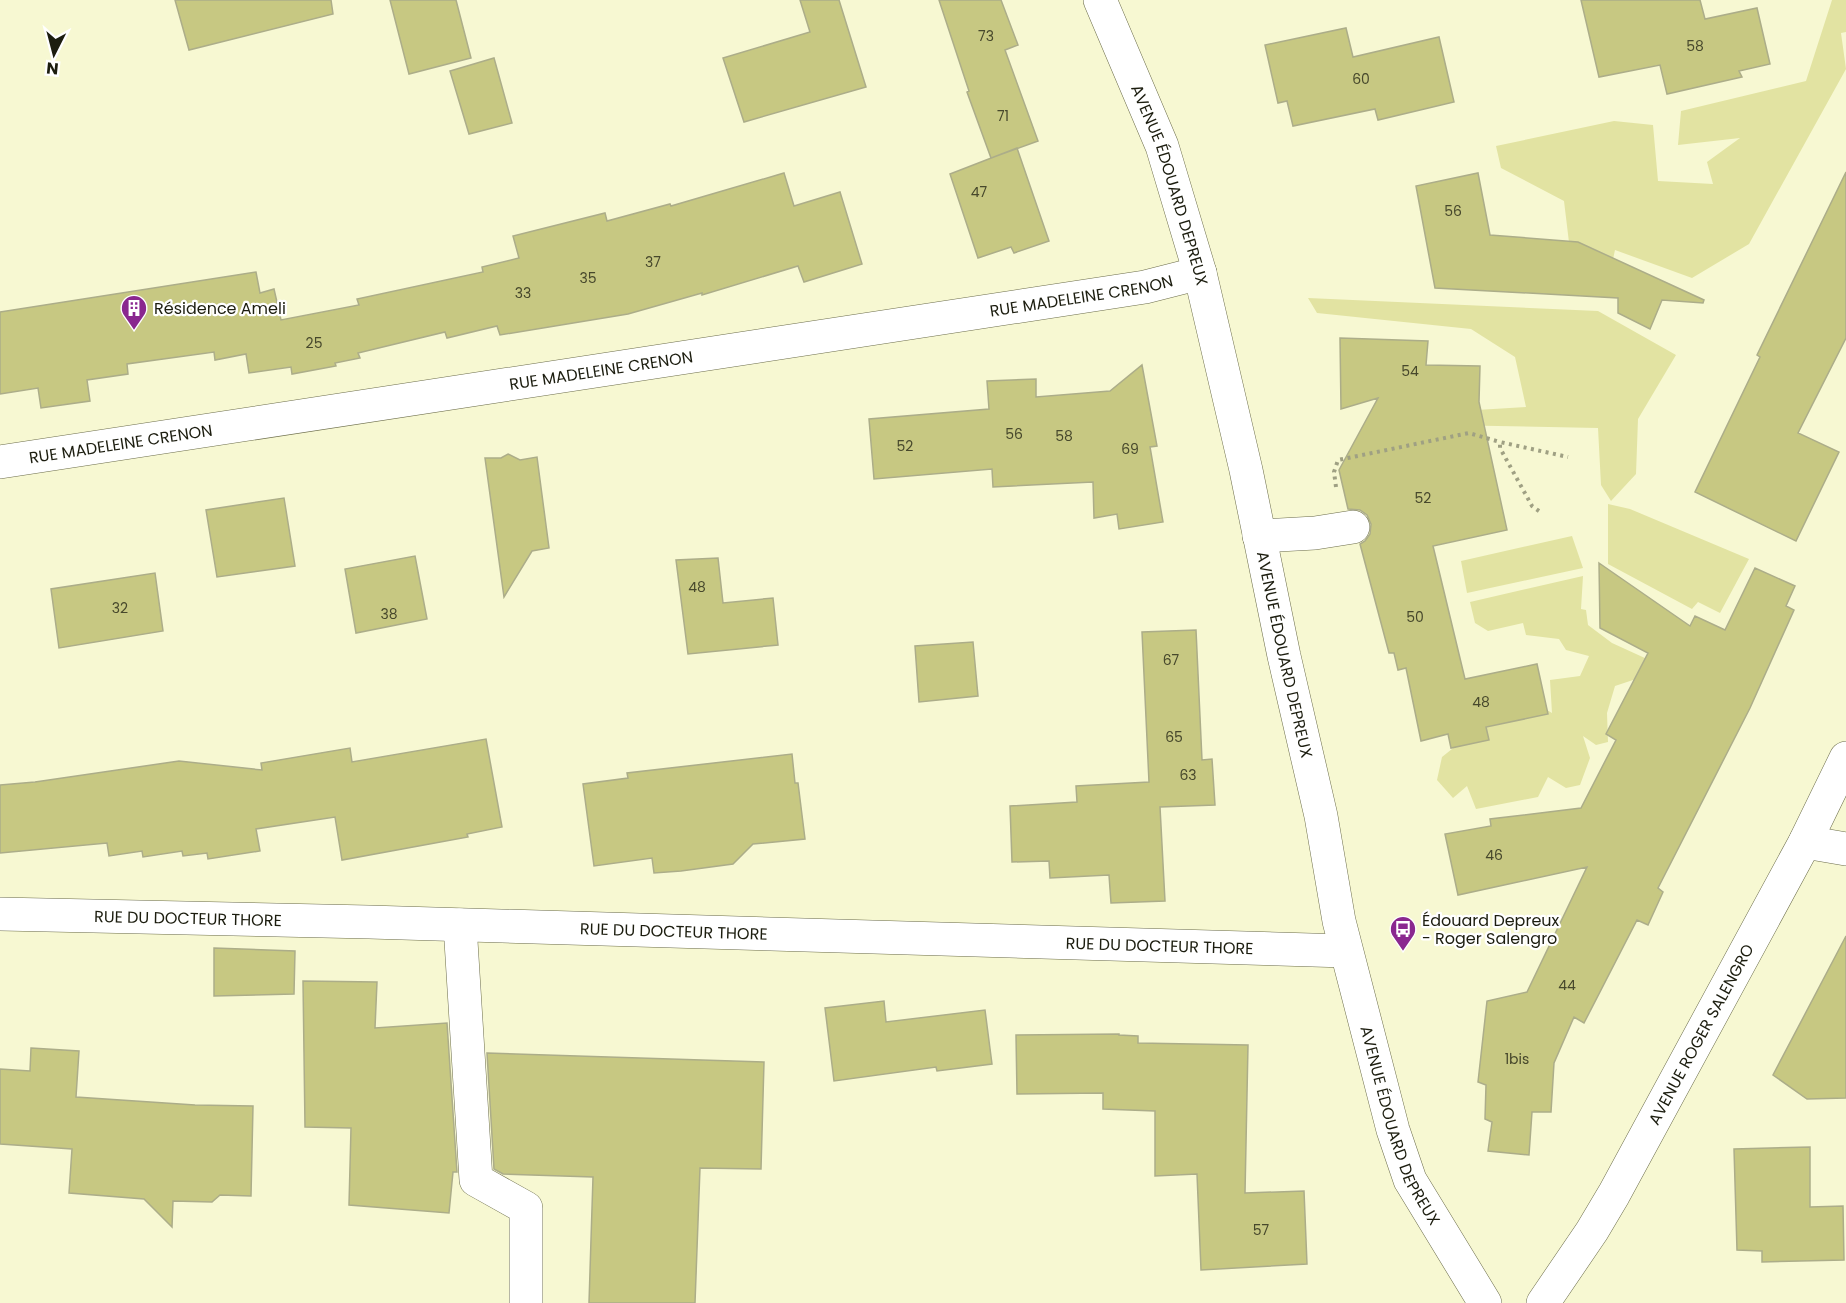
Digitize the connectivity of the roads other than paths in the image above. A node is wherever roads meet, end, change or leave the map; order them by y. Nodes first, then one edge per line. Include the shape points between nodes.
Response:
1 (1100, 0) edge
2 (1200, 273) junction
3 (0, 462) edge
4 (1348, 528) road end
5 (1259, 536) junction
6 (1846, 758) edge
7 (1805, 842) junction
8 (1846, 849) edge
9 (0, 914) edge
10 (460, 925) junction
11 (1346, 951) junction
12 (526, 1303) edge
13 (1485, 1303) edge
14 (1543, 1303) edge

1 - 2 street, AVENUE ÉDOUARD DEPREUX via 1162,146
2 - 3 street, RUE MADELEINE CRENON via 1145,287
2 - 5 street, AVENUE ÉDOUARD DEPREUX
4 - 5 street
5 - 11 street, AVENUE ÉDOUARD DEPREUX
6 - 7 street, AVENUE ROGER SALENGRO
7 - 8 street
7 - 14 street, AVENUE ROGER SALENGRO via 1614,1194
9 - 10 street, RUE DU DOCTEUR THORE
10 - 11 street, RUE DU DOCTEUR THORE
10 - 12 street via 476,1180 526,1208
11 - 13 street, AVENUE ÉDOUARD DEPREUX via 1410,1180

